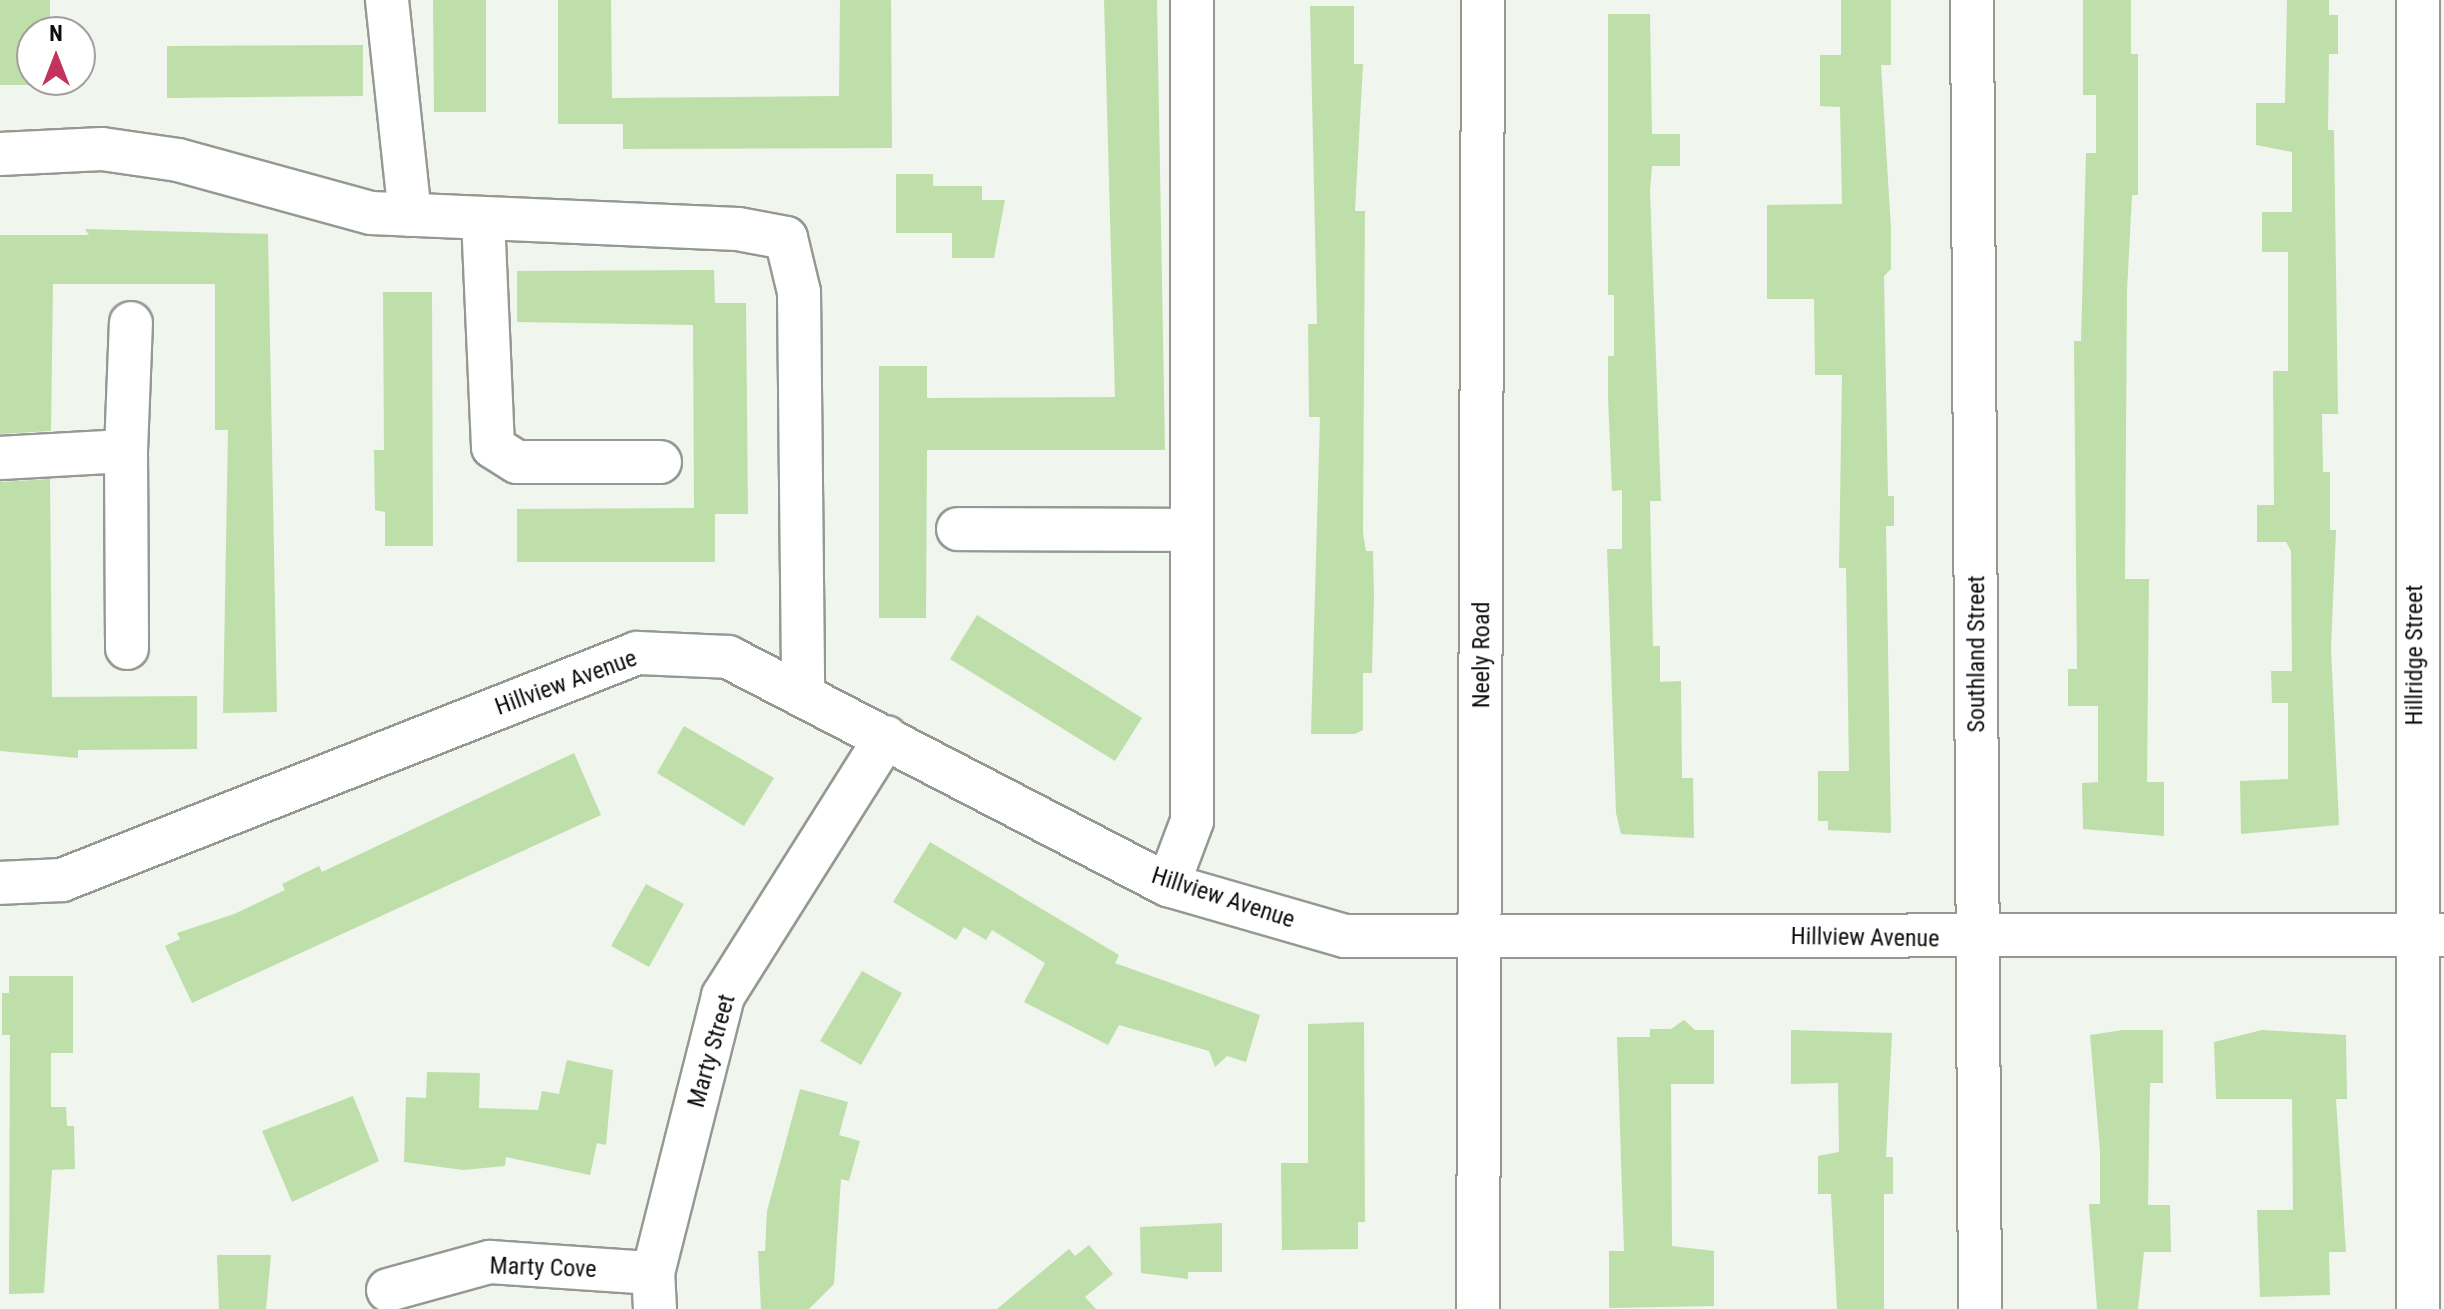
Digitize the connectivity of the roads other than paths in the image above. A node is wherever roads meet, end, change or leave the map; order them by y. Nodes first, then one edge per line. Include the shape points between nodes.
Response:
1 (387, 0) edge
2 (1192, 0) edge
3 (1483, 0) edge
4 (1972, 0) edge
5 (2418, 0) edge
6 (0, 154) edge
7 (410, 215) junction
8 (483, 218) junction
9 (131, 323) dead end
10 (126, 451) junction
11 (0, 458) edge
12 (660, 462) dead end
13 (958, 529) dead end
14 (1191, 530) junction
15 (127, 648) dead end
16 (803, 694) junction
17 (886, 737) junction
18 (0, 883) edge
19 (1168, 885) junction
20 (1481, 934) junction
21 (2429, 935) edge
22 (1979, 939) junction
23 (388, 1290) dead end
24 (654, 1291) edge
25 (1478, 1309) edge
26 (1980, 1309) edge
27 (2418, 1309) edge

1 - 7 street
2 - 14 street
3 - 20 street, Neely Road
4 - 22 street, Southland Street
5 - 21 street, Hillridge Street
6 - 7 street via 102,149 178,160 371,213
7 - 8 street
8 - 12 street via 493,447 517,462
8 - 16 street via 738,229 786,238 799,292
9 - 10 street
10 - 11 street
10 - 15 street
13 - 14 street
14 - 19 street via 1192,821
16 - 17 street, Hillview Avenue
16 - 18 street, Hillview Avenue via 728,657 637,653 62,880
17 - 19 street, Hillview Avenue
17 - 24 street, Marty Street via 723,996
19 - 20 street, Hillview Avenue via 1345,936
20 - 22 street, Hillview Avenue
20 - 25 street, Neely Road
21 - 22 street, Hillview Avenue
21 - 27 street, Hillridge Street
22 - 26 street, Southland Street
23 - 24 street, Marty Cove via 490,1262

